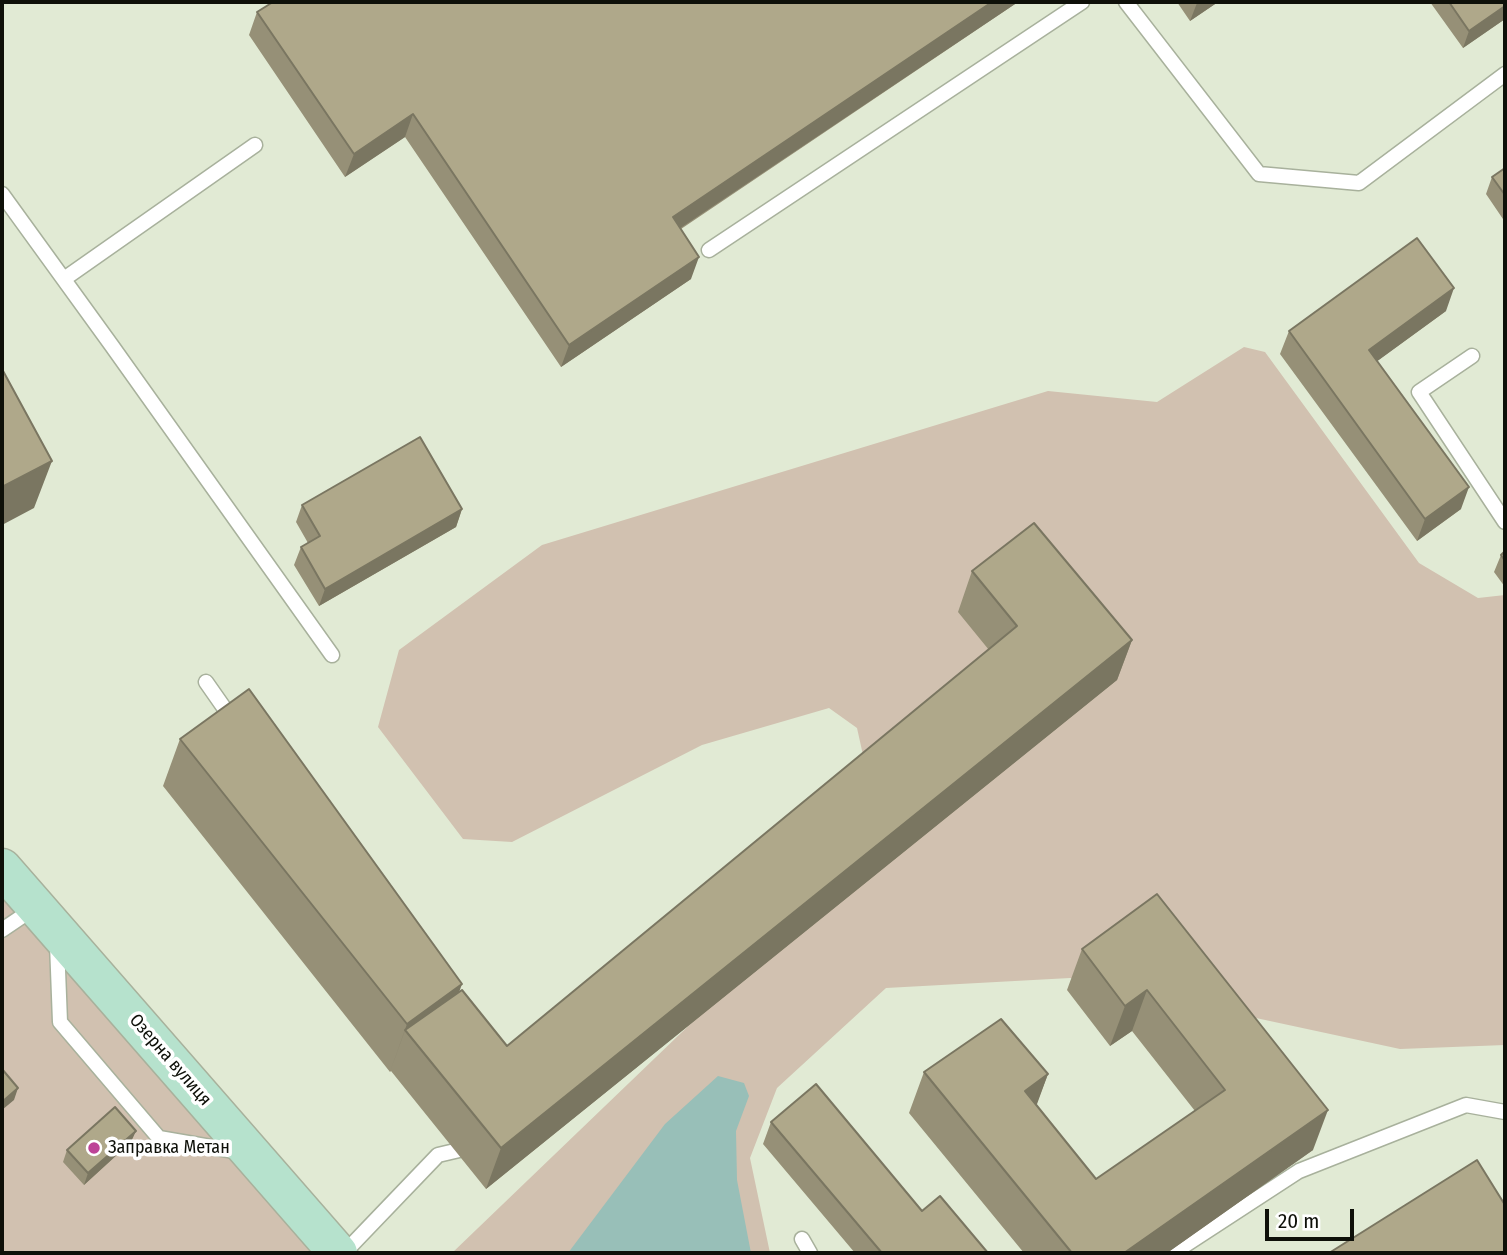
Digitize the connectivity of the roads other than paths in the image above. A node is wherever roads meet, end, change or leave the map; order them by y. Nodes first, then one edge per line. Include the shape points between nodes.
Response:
1 (1082, 2) edge
2 (1126, 2) edge
3 (1505, 74) edge
4 (255, 145) dead end
5 (2, 194) edge
6 (709, 250) dead end
7 (64, 279) junction
8 (1472, 356) dead end
9 (1505, 522) edge
10 (332, 655) dead end
11 (206, 682) dead end
12 (245, 738) edge
13 (2, 868) edge
14 (46, 919) junction
15 (2, 930) edge
16 (1505, 1112) edge
17 (491, 1142) edge
18 (251, 1154) junction
19 (802, 1239) dead end
20 (338, 1253) edge
21 (344, 1253) edge
22 (810, 1253) edge
23 (1173, 1253) edge

1 - 6 lane
2 - 3 lane via 1259,174 1359,183
4 - 7 lane
5 - 7 lane
7 - 10 lane
8 - 9 lane via 1419,392
11 - 12 lane
13 - 14 street, Озерна вулиця
14 - 15 lane
14 - 18 street, Озерна вулиця
14 - 18 lane via 60,1022 159,1138
16 - 23 lane via 1466,1105 1299,1171
17 - 21 lane via 440,1149
18 - 20 street, Озерна вулиця
19 - 22 lane

